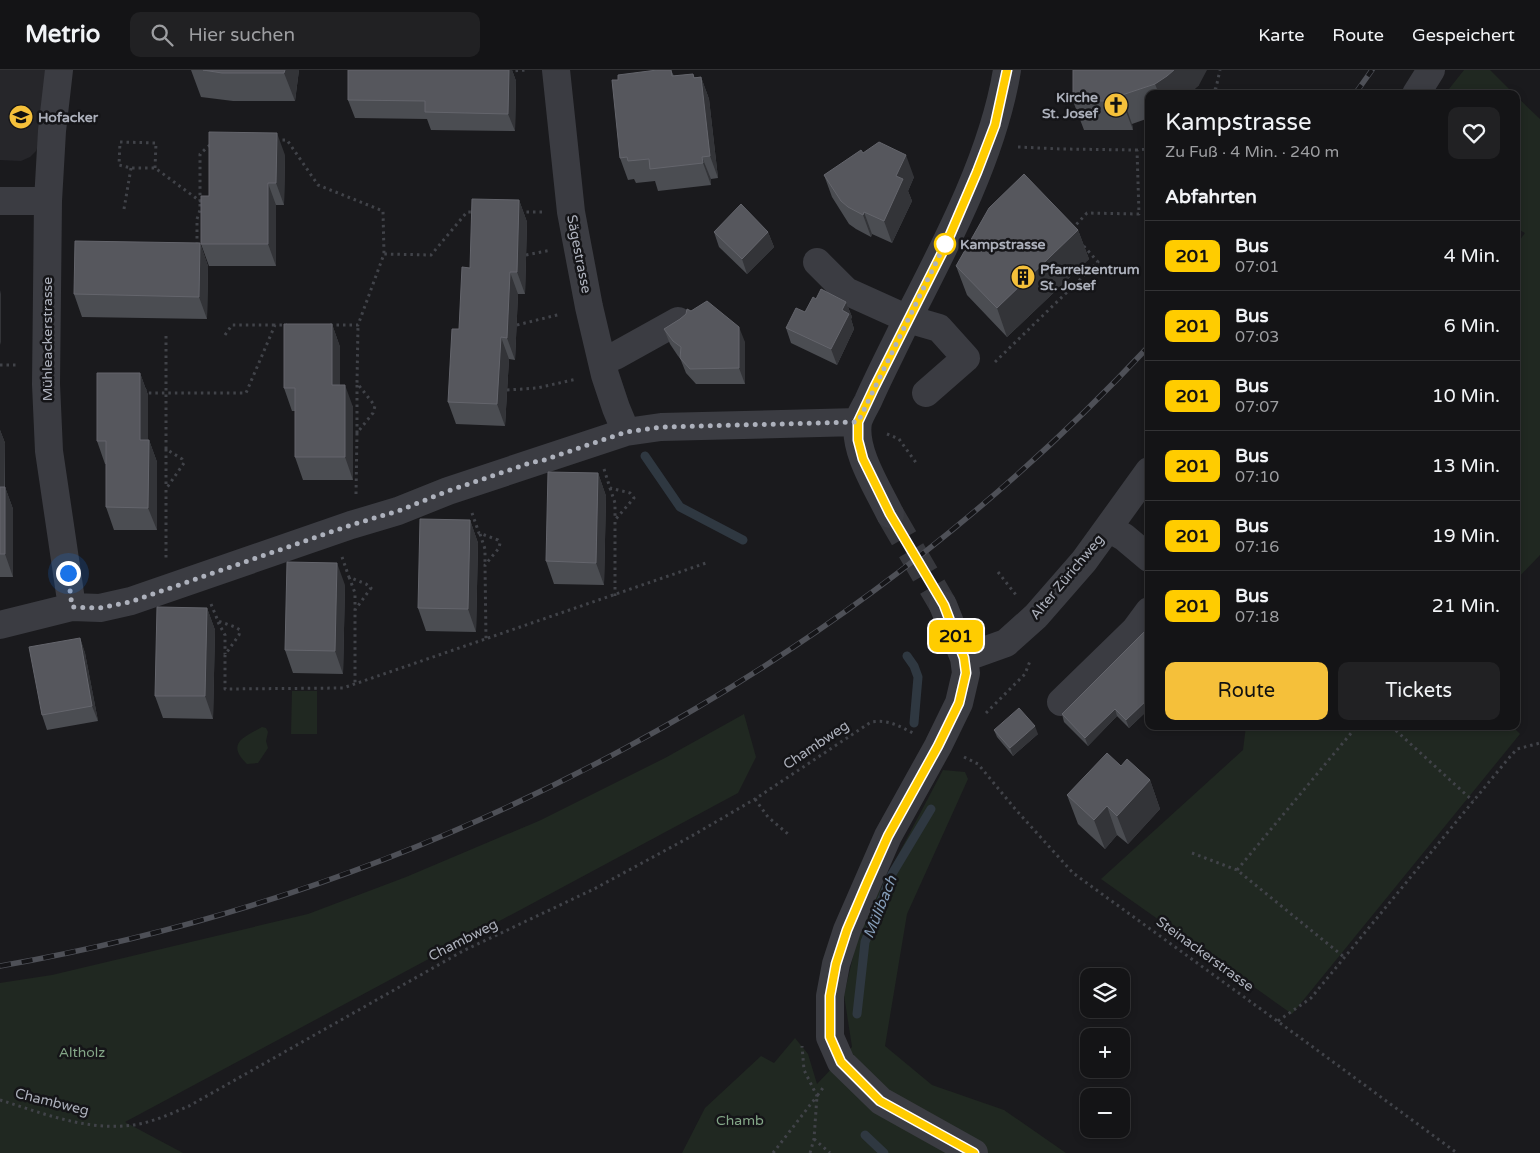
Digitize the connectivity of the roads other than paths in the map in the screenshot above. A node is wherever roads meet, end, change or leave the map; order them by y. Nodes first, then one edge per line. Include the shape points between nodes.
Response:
1 (59, 70) edge
2 (556, 70) edge
3 (1007, 70) edge
4 (1432, 70) edge
5 (1419, 90) edge
6 (0, 201) edge
7 (48, 201) junction
8 (817, 262) dead end
9 (908, 319) junction
10 (678, 321) edge
11 (593, 368) junction
12 (926, 393) dead end
13 (858, 422) junction
14 (626, 432) junction
15 (1145, 477) edge
16 (890, 514) tunnel mouth
17 (1108, 528) junction
18 (1145, 555) edge
19 (944, 605) tunnel mouth
20 (72, 607) junction
21 (1145, 616) edge
22 (0, 625) edge
23 (964, 658) junction
24 (1061, 702) dead end
25 (974, 1153) edge

1 - 7 street, Mühleackerstrasse
2 - 11 street, Sägestrasse via 571,212 589,307
3 - 9 street via 995,125 977,172 944,249
4 - 5 street
6 - 7 street
7 - 20 street, Mühleackerstrasse via 48,451
8 - 9 street via 846,291
9 - 12 street via 939,328 966,358
9 - 13 street
10 - 11 street
11 - 14 street, Sägestrasse via 610,392
13 - 14 street via 661,427
13 - 16 street via 863,459
14 - 20 street via 130,602 100,608
15 - 17 street, Alter Zürichweg
17 - 18 street
17 - 23 street, Alter Zürichweg via 1036,616 1006,643
19 - 23 street
20 - 22 street
21 - 24 street
23 - 25 street via 966,673 959,703 888,836 847,930 830,996 830,1037 841,1062 880,1101

